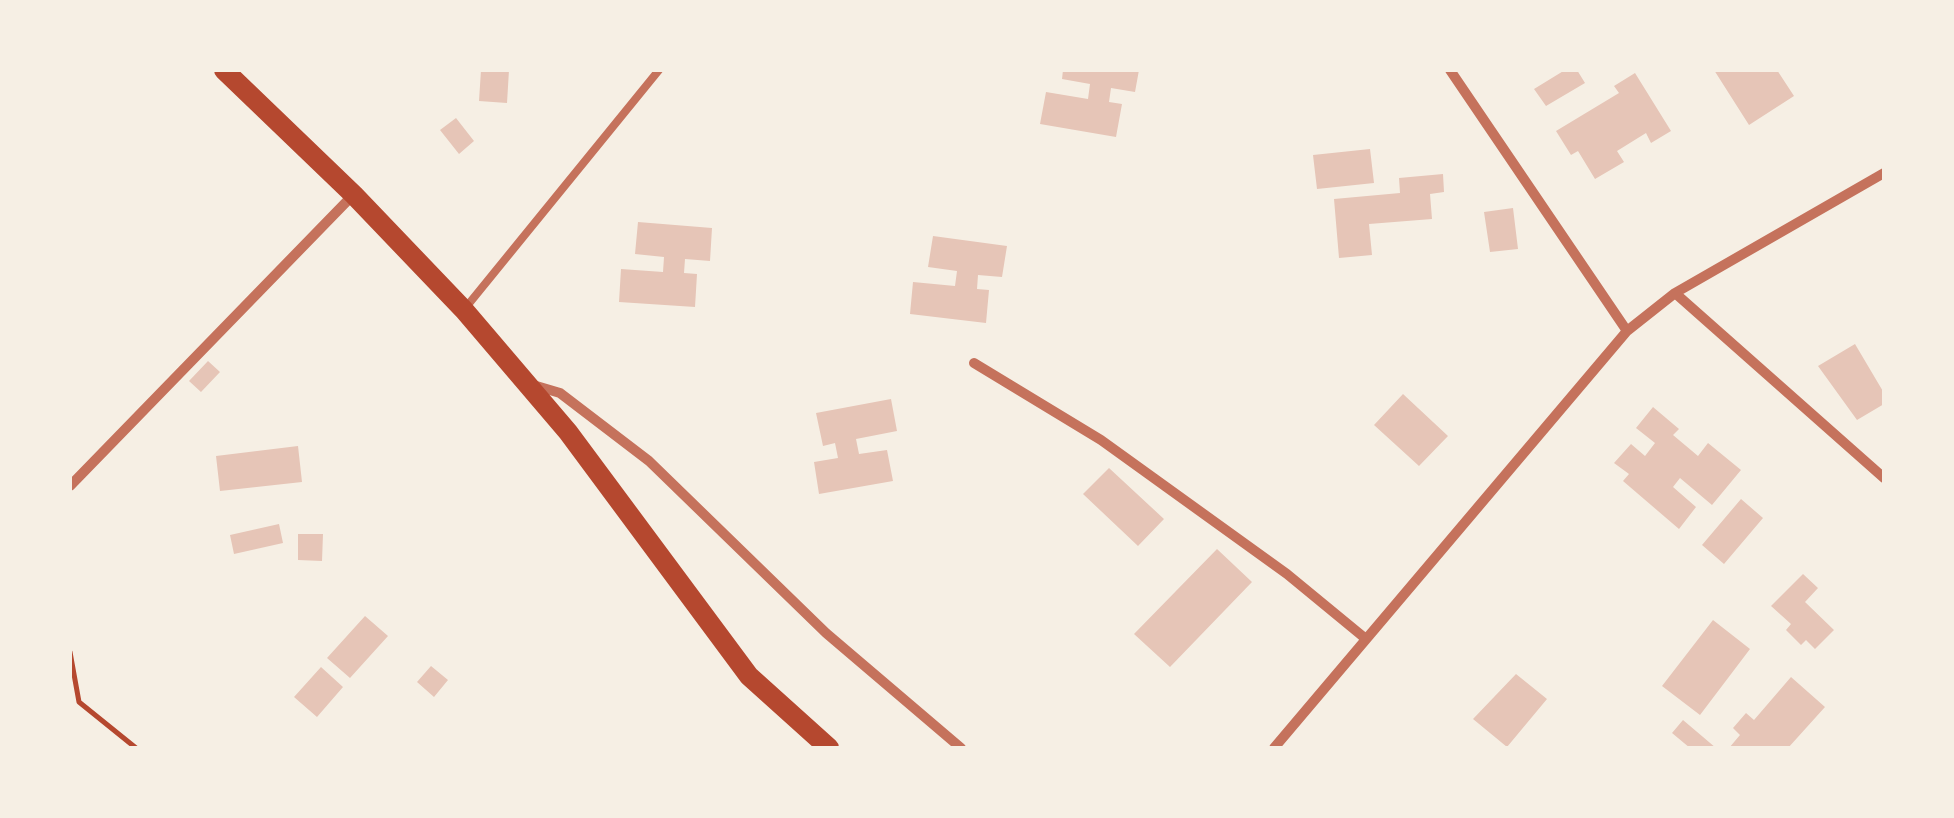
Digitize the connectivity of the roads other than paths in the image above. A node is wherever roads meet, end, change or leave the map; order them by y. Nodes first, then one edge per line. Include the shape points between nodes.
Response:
1 (660, 70) edge
2 (1450, 70) edge
3 (234, 74) edge
4 (1884, 174) edge
5 (354, 194) junction
6 (1675, 293) junction
7 (464, 310) junction
8 (1627, 331) junction
9 (974, 363) dead end
10 (526, 383) junction
11 (1884, 478) edge
12 (70, 486) edge
13 (1366, 639) junction
14 (829, 748) edge
15 (961, 748) edge
16 (1274, 748) edge

1 - 7 lane
2 - 8 street
3 - 5 main road
4 - 6 street
5 - 7 main road
5 - 12 street
6 - 8 street
6 - 11 street
7 - 10 main road
8 - 13 street
9 - 13 street via 1101,440
10 - 14 main road via 749,676
10 - 15 street via 560,393 649,461 803,611
13 - 16 street

